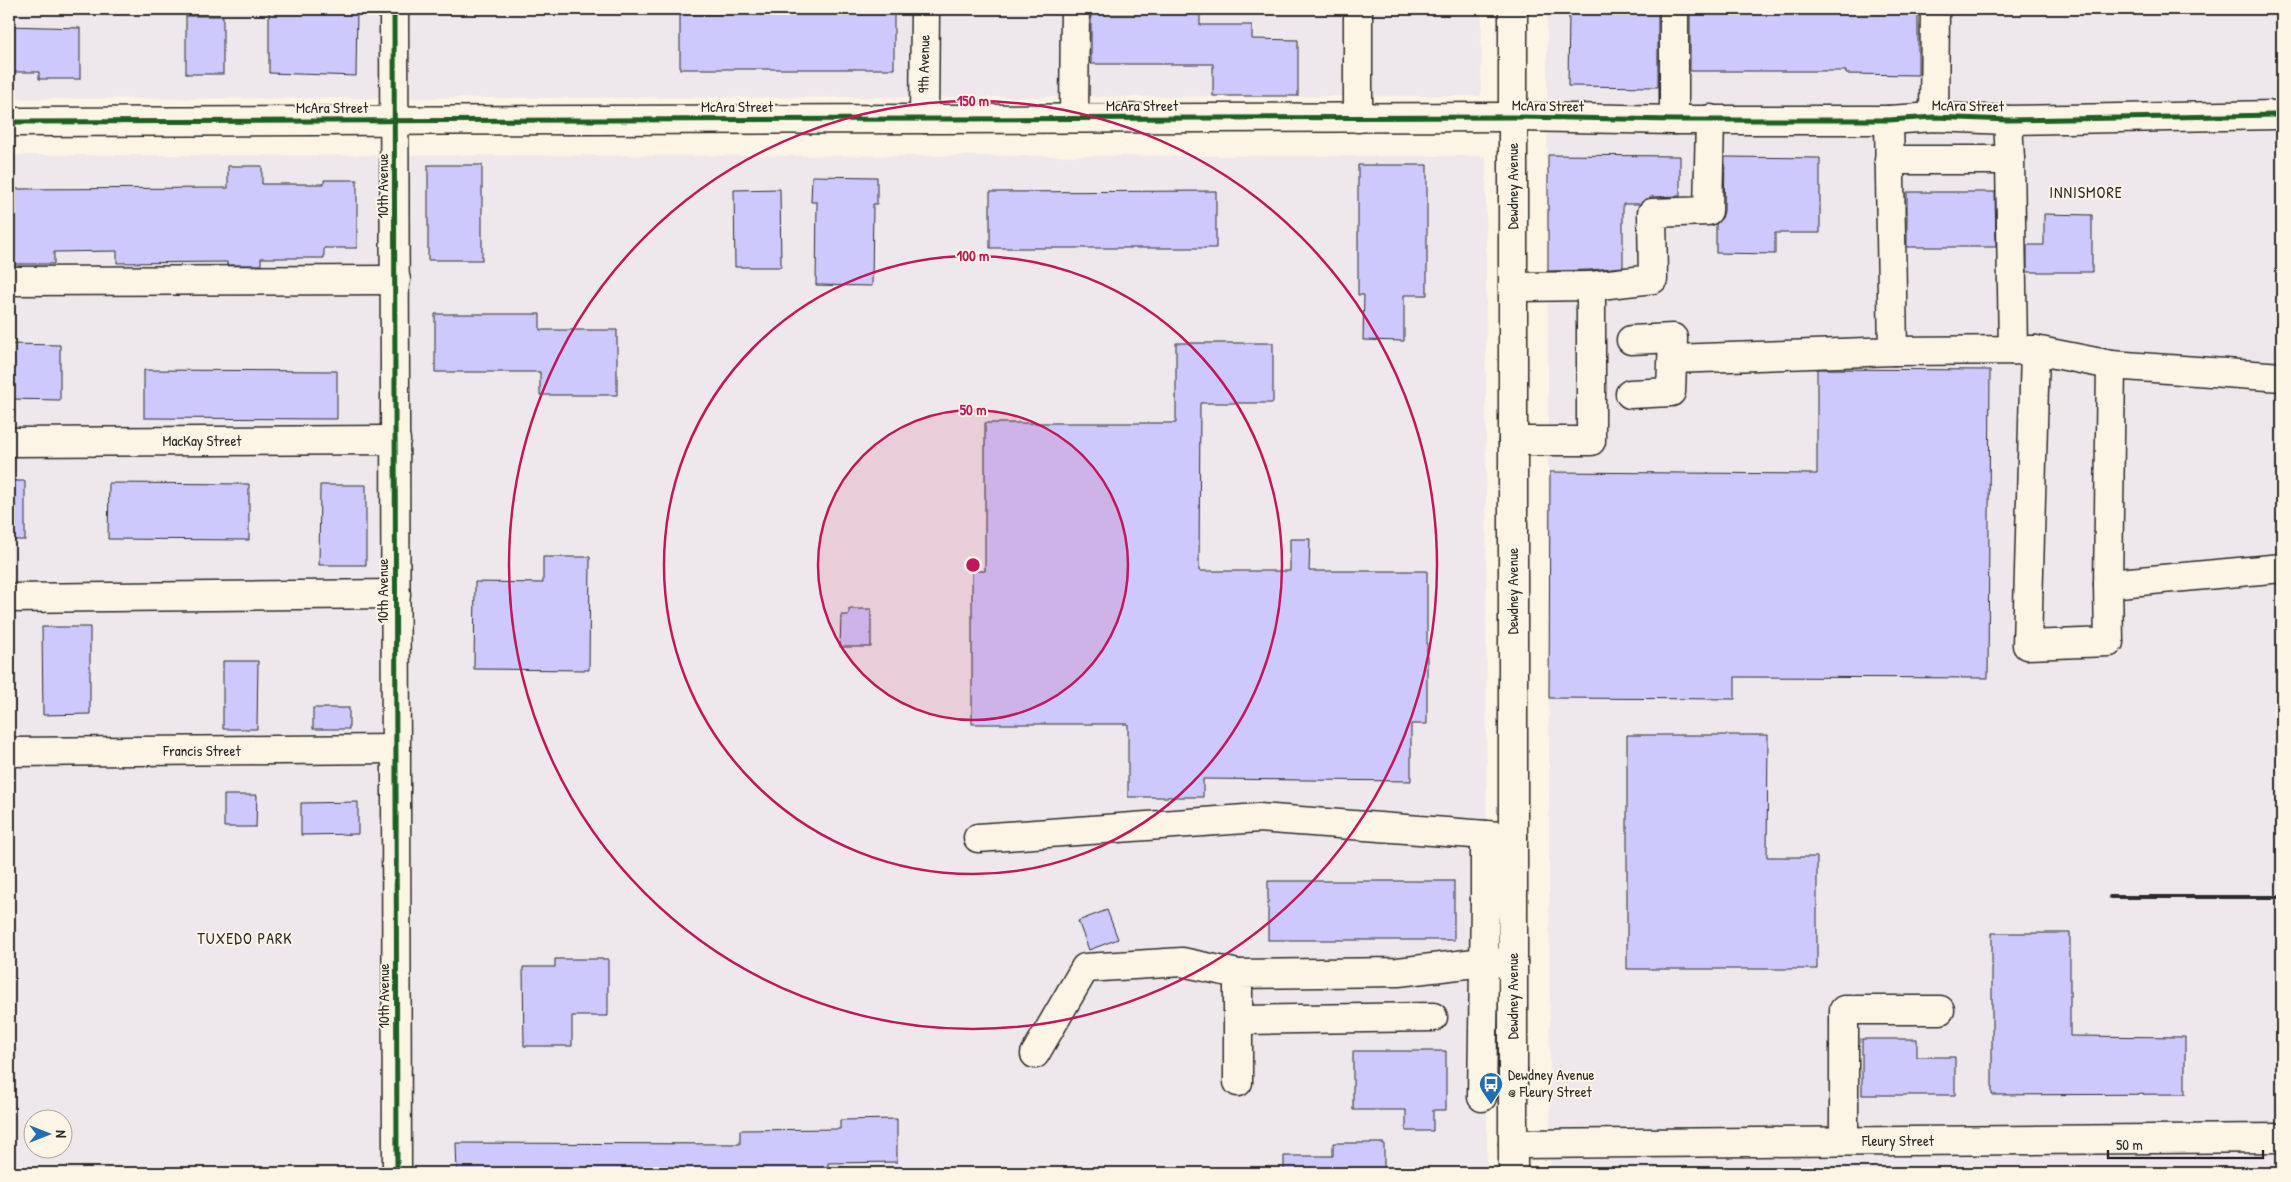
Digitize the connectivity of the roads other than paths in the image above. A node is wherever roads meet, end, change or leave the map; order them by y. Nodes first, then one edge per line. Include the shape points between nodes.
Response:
1 (394, 9) edge
2 (925, 9) edge
3 (1075, 9) edge
4 (1358, 9) edge
5 (1513, 9) edge
6 (1674, 9) edge
7 (1935, 9) edge
8 (2276, 115) dead end
9 (1513, 117) junction
10 (1934, 117) junction
11 (1074, 118) junction
12 (1358, 118) junction
13 (924, 119) junction
14 (1710, 119) junction
15 (395, 120) junction
16 (1674, 120) junction
17 (1889, 120) junction
18 (2008, 120) junction
19 (9, 122) edge
20 (1889, 160) junction
21 (2010, 160) junction
22 (396, 280) junction
23 (9, 281) edge
24 (1591, 286) junction
25 (1513, 287) junction
26 (1631, 340) dead end
27 (2024, 350) junction
28 (1893, 351) junction
29 (1673, 359) junction
30 (2111, 365) junction
31 (2282, 378) edge
32 (1630, 394) dead end
33 (396, 440) junction
34 (1513, 441) junction
35 (9, 442) edge
36 (2282, 568) edge
37 (2108, 584) junction
38 (396, 594) junction
39 (9, 598) edge
40 (396, 749) junction
41 (9, 752) edge
42 (1484, 835) junction
43 (1513, 837) junction
44 (978, 838) dead end
45 (1485, 902) junction
46 (1513, 904) junction
47 (1484, 962) junction
48 (1513, 963) junction
49 (1238, 974) junction
50 (1940, 1010) dead end
51 (1433, 1017) dead end
52 (1239, 1020) junction
53 (1035, 1054) dead end
54 (1238, 1082) dead end
55 (1482, 1097) dead end
56 (2282, 1138) edge
57 (1844, 1141) junction
58 (1513, 1144) junction
59 (397, 1173) edge
60 (1513, 1173) edge

1 - 15 street, 10th Avenue
2 - 13 street, 9th Avenue
3 - 11 street
4 - 12 street
5 - 9 street, Dewdney Avenue
6 - 16 street
7 - 10 street
8 - 18 street, McAra Street
9 - 12 street, McAra Street
9 - 16 street, McAra Street
9 - 25 street, Dewdney Avenue
10 - 17 street, McAra Street
10 - 18 street, McAra Street
11 - 12 street, McAra Street
11 - 13 street, McAra Street
13 - 15 street, McAra Street
14 - 16 street, McAra Street
14 - 17 street, McAra Street
14 - 24 street via 1708,210 1652,213 1653,279
15 - 19 street, McAra Street
15 - 22 street, 10th Avenue
17 - 20 street
18 - 21 street
20 - 21 street
20 - 28 street
21 - 27 street
22 - 23 street
22 - 33 street, 10th Avenue
24 - 25 street
24 - 34 street via 1591,441
25 - 34 street, Dewdney Avenue
26 - 29 street via 1673,338
27 - 28 street
27 - 30 street
27 - 37 street via 2027,645 2109,642
28 - 29 street
29 - 32 street via 1671,392
30 - 31 street
30 - 37 street
33 - 35 street, MacKay Street
33 - 38 street, 10th Avenue
34 - 43 street, Dewdney Avenue
36 - 37 street
38 - 39 street
38 - 40 street, 10th Avenue
40 - 41 street, Francis Street
40 - 59 street, 10th Avenue
42 - 43 street
42 - 44 street via 1259,818
42 - 45 street
43 - 46 street, Dewdney Avenue
45 - 46 street
45 - 47 street
46 - 48 street, Dewdney Avenue
47 - 48 street
47 - 49 street via 1398,972
47 - 55 street
48 - 58 street, Dewdney Avenue
49 - 52 street
49 - 53 street via 1182,962 1085,968
50 - 57 street via 1844,1010
51 - 52 street
52 - 54 street
56 - 57 street, Fleury Street
57 - 58 street, Fleury Street
58 - 60 street, Dewdney Avenue

